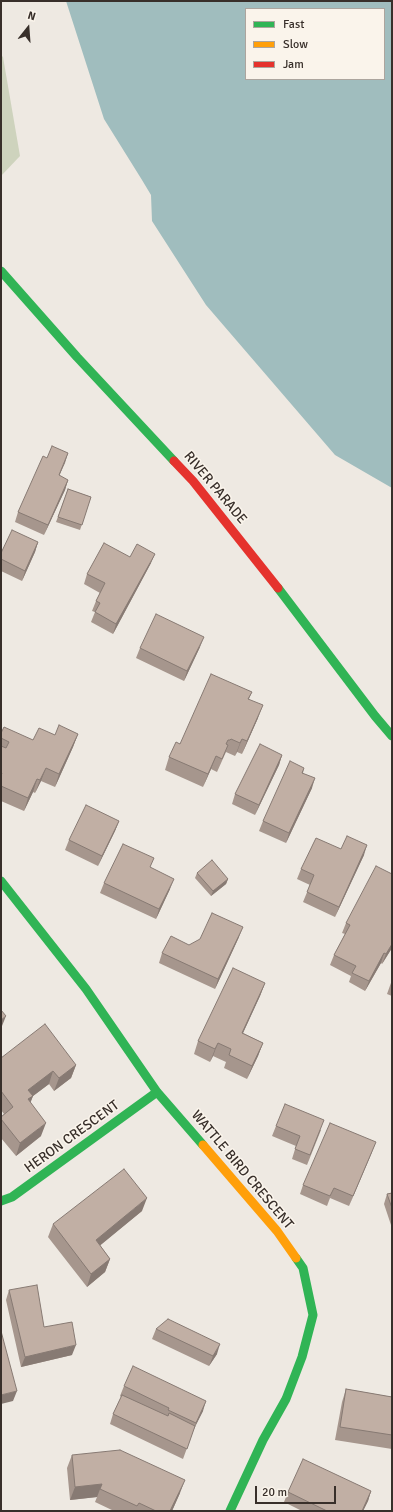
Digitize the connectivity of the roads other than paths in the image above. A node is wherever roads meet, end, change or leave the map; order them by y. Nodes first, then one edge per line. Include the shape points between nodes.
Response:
1 (1, 271) edge
2 (392, 736) edge
3 (1, 881) edge
4 (157, 1092) junction
5 (1, 1201) edge
6 (230, 1511) edge

1 - 2 street, RIVER PARADE via 77,358 193,481
3 - 4 street, WATTLE BIRD CRESCENT via 86,988
4 - 5 street, HERON CRESCENT via 12,1197
4 - 6 street, WATTLE BIRD CRESCENT via 277,1231 304,1268 313,1315 302,1357 286,1399 263,1440

